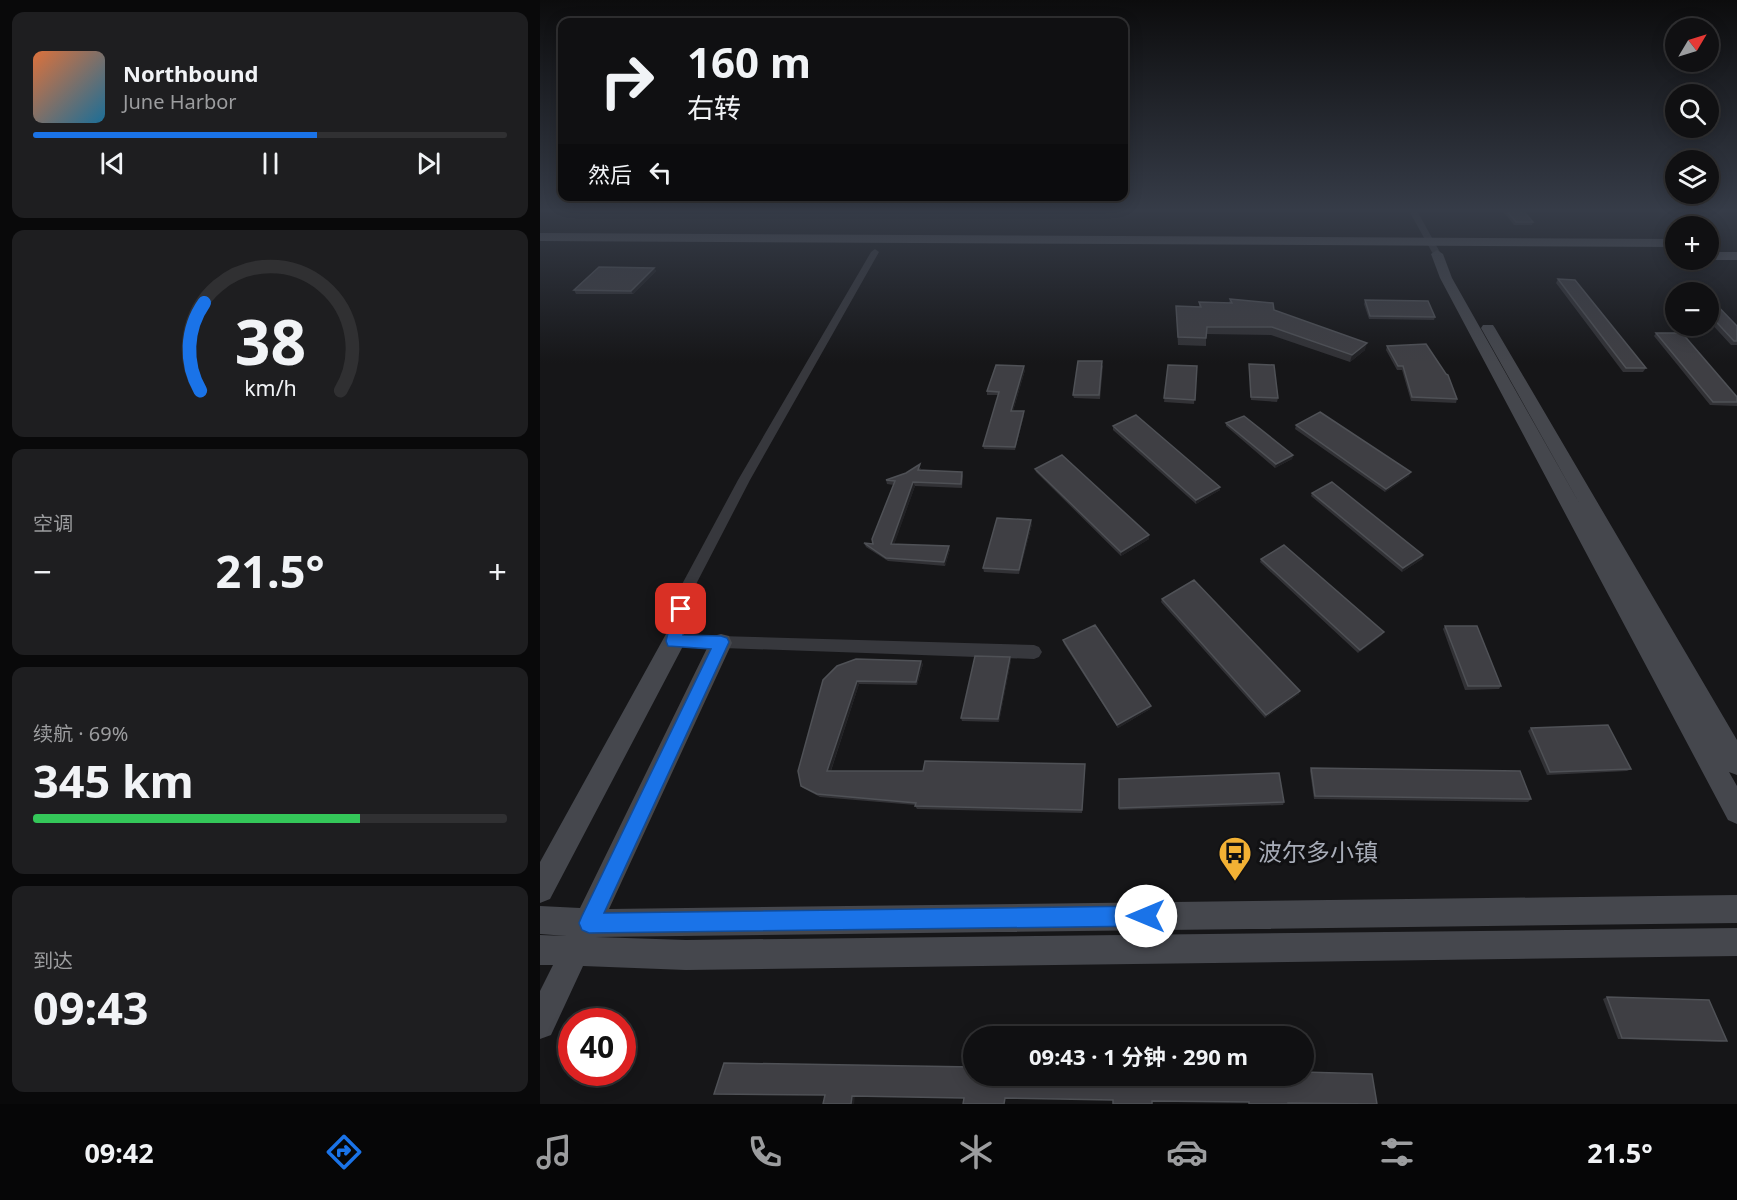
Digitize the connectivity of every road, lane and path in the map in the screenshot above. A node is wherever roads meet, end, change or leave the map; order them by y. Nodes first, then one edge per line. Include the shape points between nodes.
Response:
1 (870, 261) edge
2 (1438, 261) edge
3 (1444, 261) edge
4 (674, 641) junction
5 (721, 642) junction
6 (1034, 652) dead end
7 (1737, 763) edge
8 (1737, 811) edge
9 (540, 889) edge
10 (1737, 909) edge
11 (540, 920) edge
12 (589, 923) junction
13 (1737, 942) edge
14 (540, 950) edge
15 (575, 951) junction
16 (540, 1024) edge

1 - 4 street via 690,582
2 - 8 street
3 - 7 street via 1459,278
4 - 5 street
4 - 9 street
5 - 6 street
5 - 12 street
10 - 12 street
11 - 12 street
12 - 15 street
13 - 15 street via 686,955
14 - 15 street
15 - 16 street

